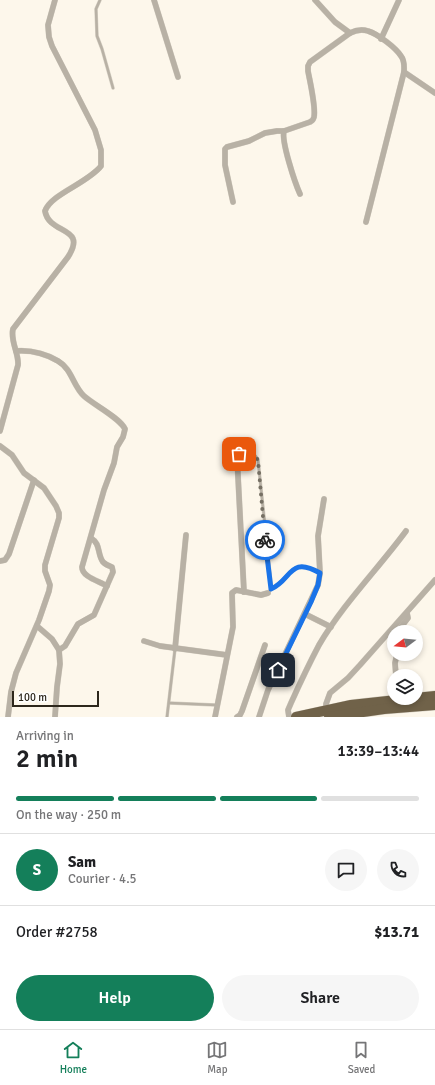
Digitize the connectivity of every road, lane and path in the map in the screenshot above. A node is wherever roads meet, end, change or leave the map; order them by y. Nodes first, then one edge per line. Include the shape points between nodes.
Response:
1 (56, 0) edge
2 (100, 0) edge
3 (154, 0) edge
4 (315, 0) edge
5 (399, 0) edge
6 (350, 33) junction
7 (381, 39) junction
8 (404, 72) junction
9 (178, 77) dead end
10 (113, 88) dead end
11 (435, 93) edge
12 (284, 131) junction
13 (300, 194) dead end
14 (233, 202) dead end
15 (366, 222) dead end
16 (16, 351) junction
17 (0, 431) edge
18 (0, 446) edge
19 (237, 457) joint
20 (34, 480) junction
21 (324, 499) dead end
22 (406, 531) dead end
23 (186, 535) dead end
24 (91, 538) junction
25 (0, 561) edge
26 (320, 573) junction
27 (435, 580) edge
28 (107, 586) junction
29 (270, 591) junction
30 (244, 592) junction
31 (407, 613) junction
32 (305, 614) junction
33 (403, 625) edge
34 (37, 626) junction
35 (331, 627) junction
36 (144, 641) dead end
37 (265, 645) dead end
38 (175, 649) junction
39 (58, 650) junction
40 (227, 655) junction
41 (435, 696) edge
42 (423, 697) edge
43 (387, 701) edge
44 (169, 704) junction
45 (217, 705) junction
46 (435, 705) edge
47 (384, 713) edge
48 (327, 714) edge
49 (359, 714) edge
50 (8, 717) edge
51 (55, 717) edge
52 (167, 717) edge
53 (215, 717) edge
54 (237, 717) edge
55 (259, 717) edge
56 (289, 717) edge
57 (296, 717) edge

1 - 16 street via 48,25 49,37 95,130 102,159 101,166 90,177 60,196 45,211 48,219 73,238 73,249 13,329
2 - 10 lane via 96,9 97,36
3 - 9 street
4 - 6 street via 335,22
5 - 7 street
6 - 7 street via 368,31
6 - 12 street via 308,66 313,119
7 - 8 street via 402,57 405,64
8 - 11 street
8 - 15 street
12 - 13 street via 284,140
12 - 14 street via 265,133 225,149 225,165
16 - 17 street via 18,365
16 - 24 street via 34,352 59,361 80,392 120,421 125,429 117,447
18 - 20 street via 12,455 21,470
19 - 29 lane via 243,452 248,452 254,454 258,460
19 - 30 street
20 - 25 street via 7,559
20 - 34 street via 51,497 60,515 45,565 50,587
21 - 26 street via 318,536
22 - 35 street
23 - 38 street
24 - 28 street via 98,546 103,561 113,569
24 - 28 street via 82,571
26 - 29 lane via 313,569 297,567
26 - 32 street via 318,585
27 - 31 street
28 - 39 street via 94,615 78,624 65,646
29 - 30 street via 262,595
30 - 40 street via 236,590 232,593 234,621
31 - 33 street via 408,618
31 - 48 street via 348,678 330,693 326,704
32 - 35 street
32 - 55 street via 268,690
34 - 39 street via 52,640
34 - 50 street via 16,673
35 - 56 street via 297,689 288,710
36 - 38 street
37 - 54 street via 242,711
38 - 40 street
38 - 44 lane
39 - 51 street via 60,664
40 - 45 street
41 - 42 highway
43 - 48 highway via 351,705
44 - 45 lane
44 - 52 lane
45 - 53 street
46 - 47 highway
47 - 49 highway
48 - 49 highway
48 - 57 highway

